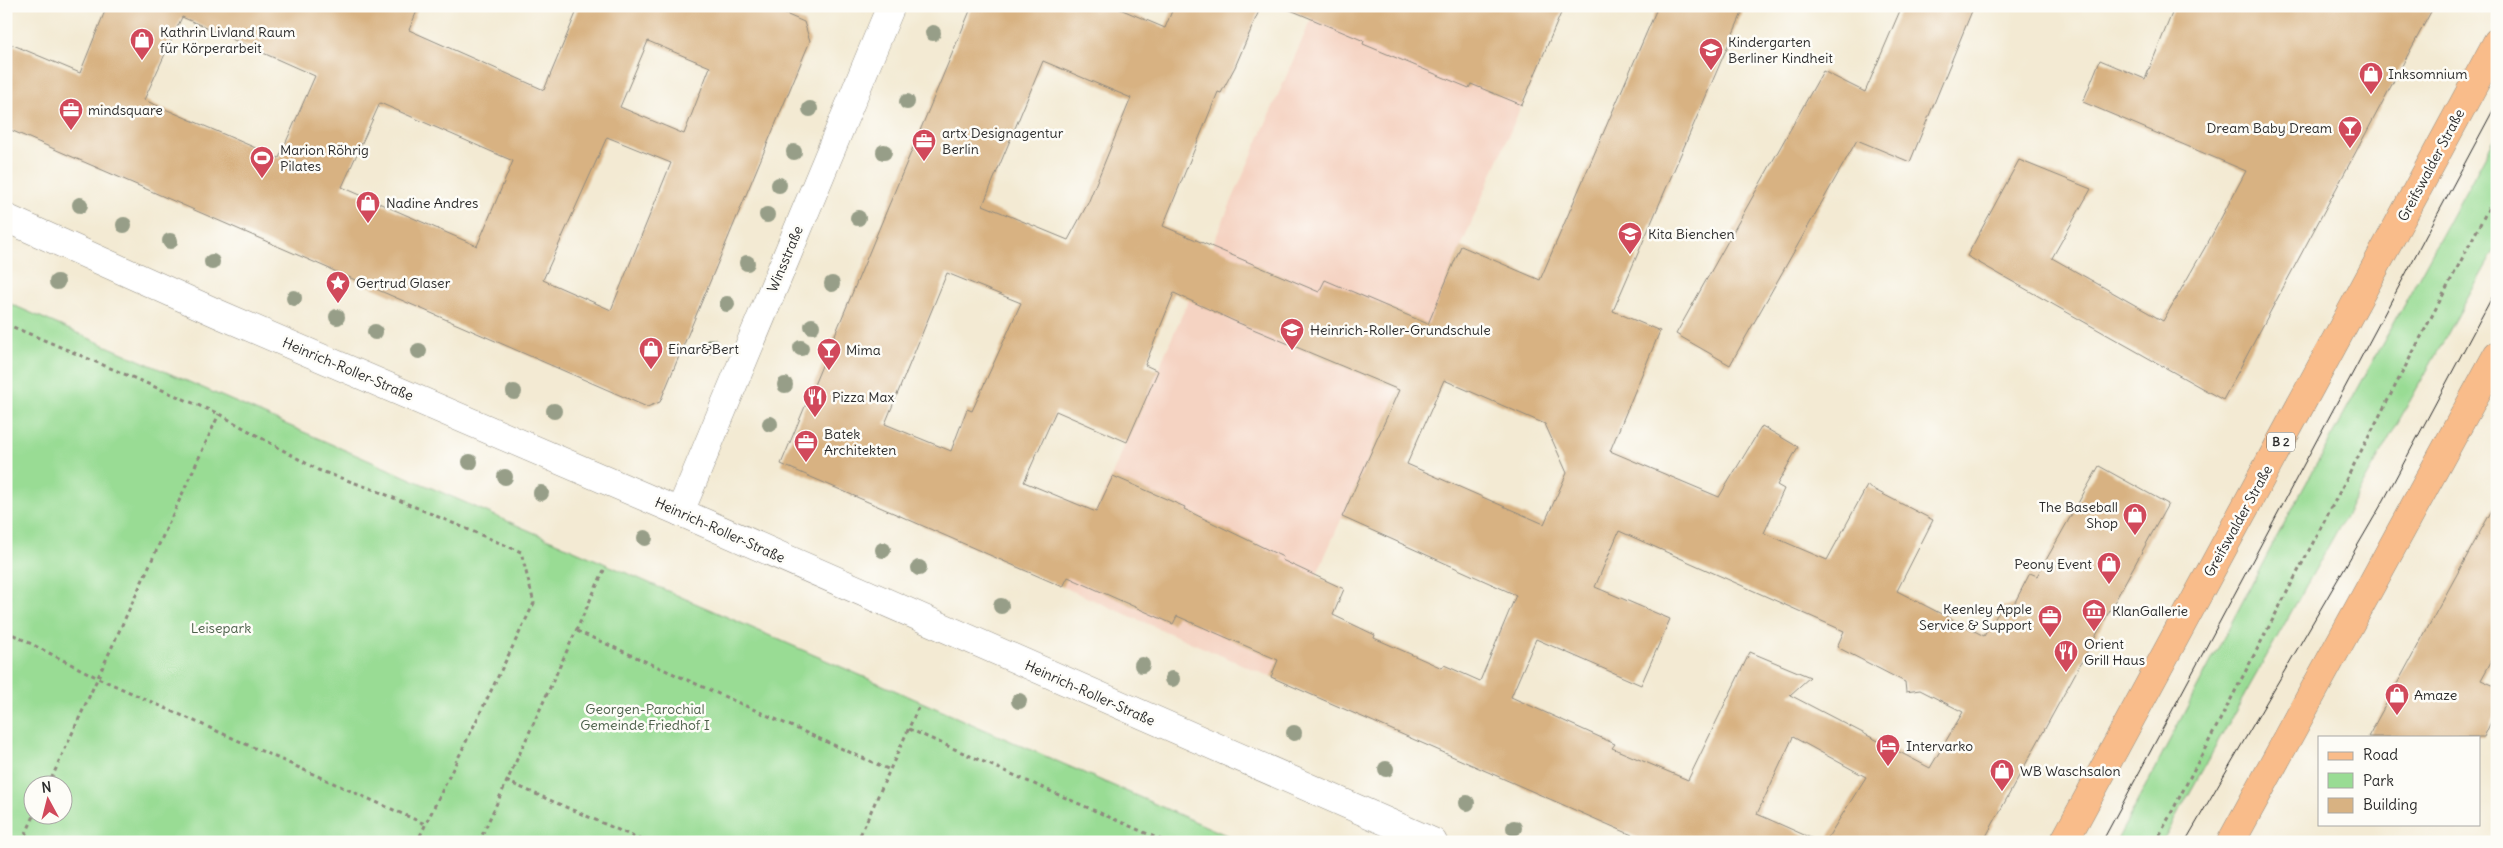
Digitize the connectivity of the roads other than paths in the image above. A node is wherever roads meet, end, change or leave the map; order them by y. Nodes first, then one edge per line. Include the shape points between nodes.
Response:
1 (891, 6) edge
2 (2497, 42) edge
3 (6, 218) edge
4 (2497, 356) edge
5 (680, 512) junction
6 (1433, 842) edge
7 (2064, 842) edge
8 (2231, 842) edge

1 - 5 street, Winsstraße
2 - 7 main road, Greifswalder Straße / B 2
3 - 5 street, Heinrich-Roller-Straße
4 - 8 main road
5 - 6 street, Heinrich-Roller-Straße

